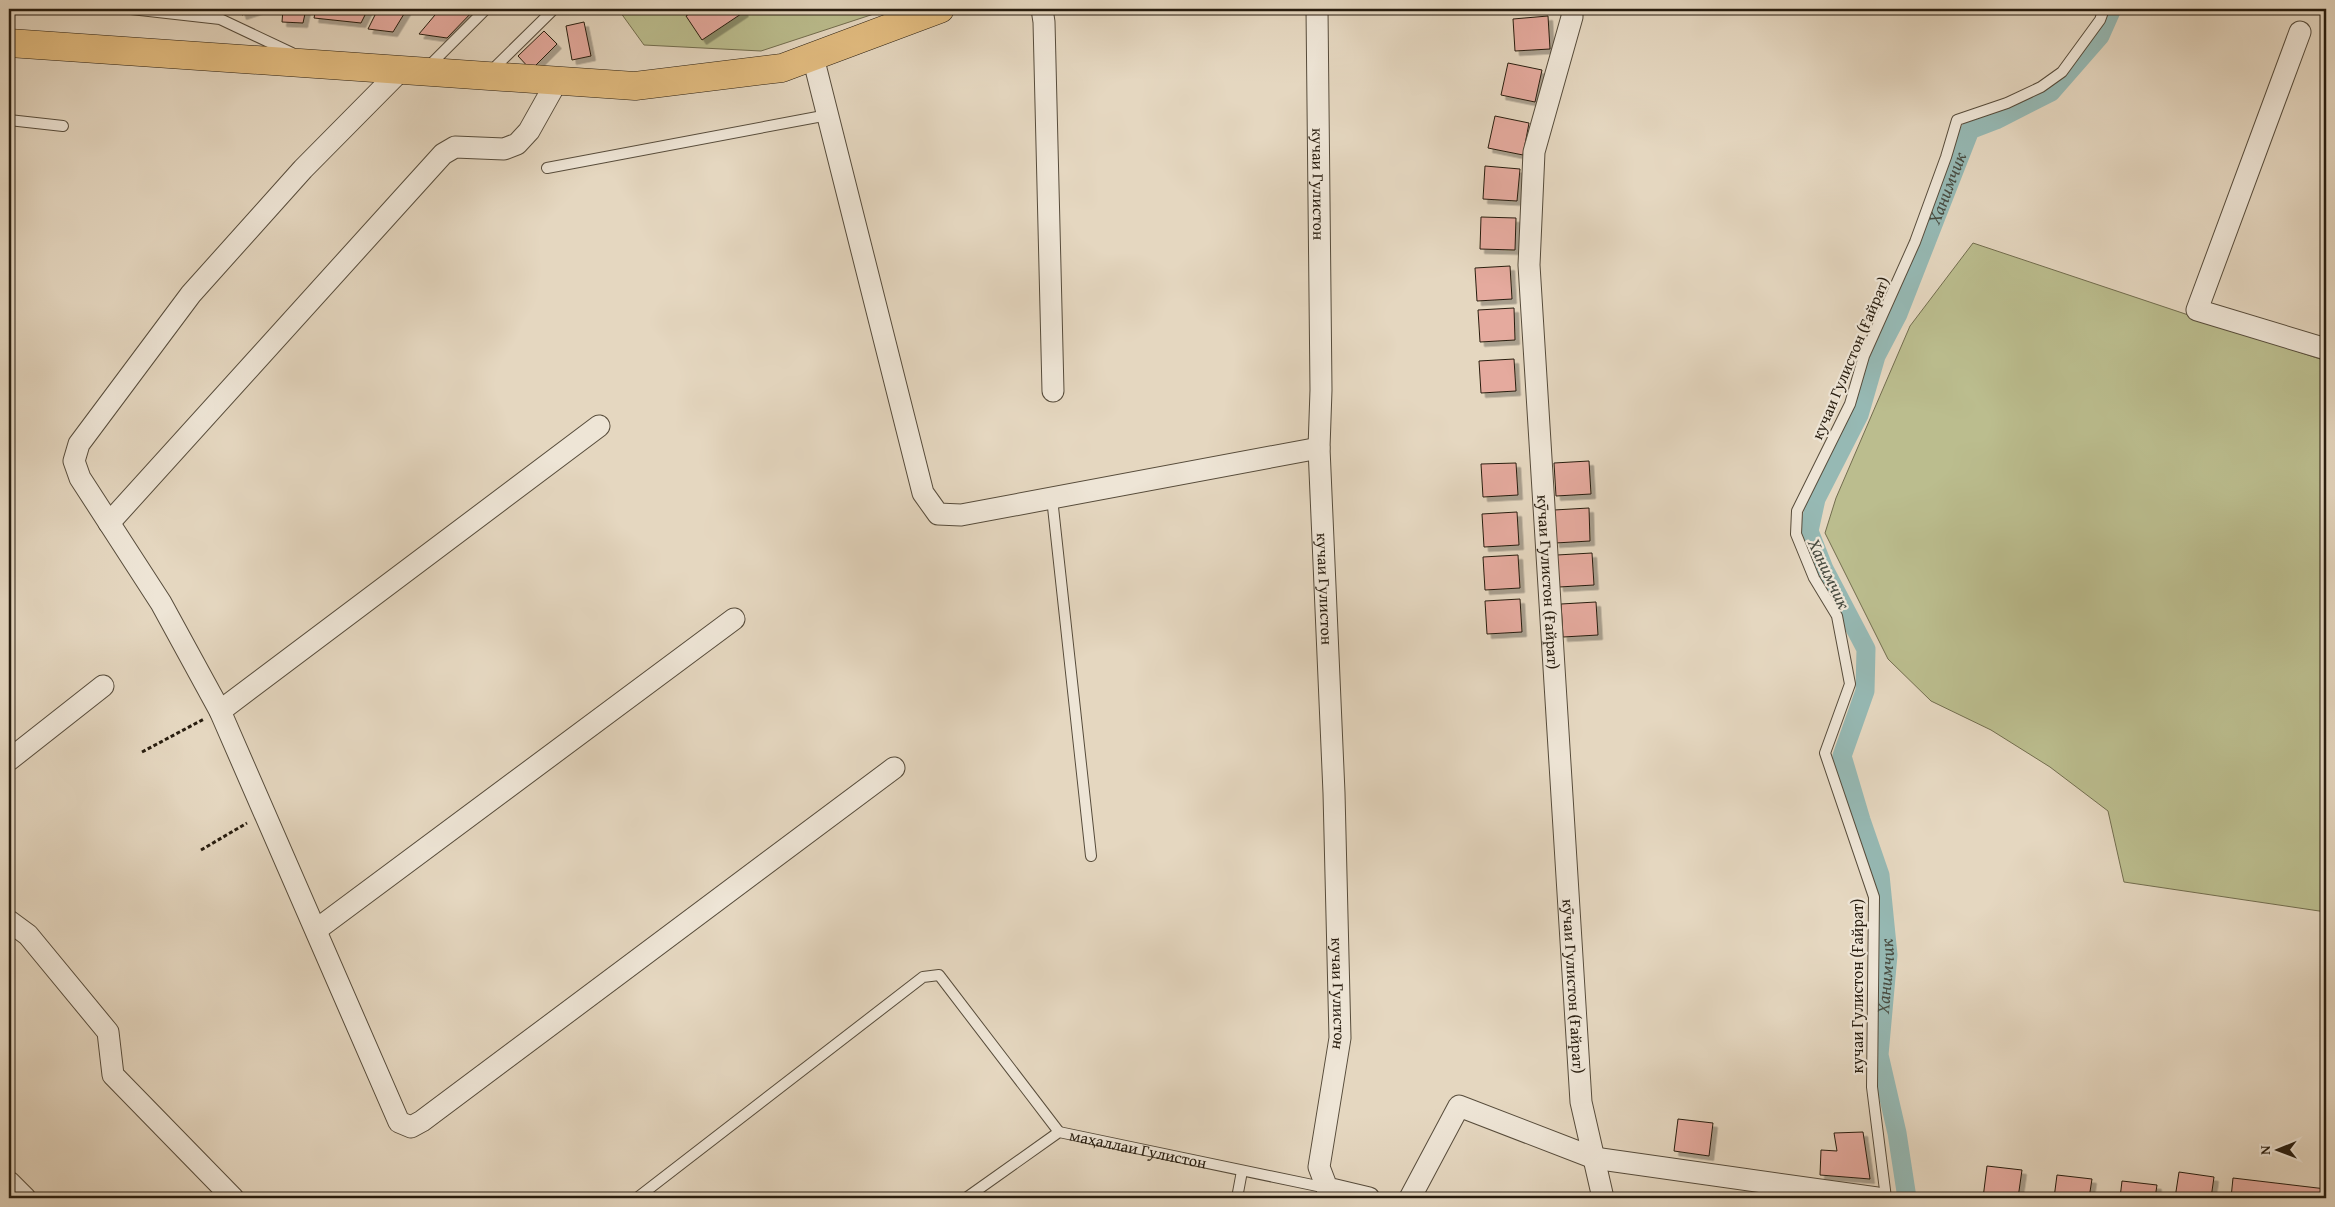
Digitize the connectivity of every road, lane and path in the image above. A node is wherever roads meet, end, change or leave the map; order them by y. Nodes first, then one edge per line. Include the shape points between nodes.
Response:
1 (131, 9) edge
2 (486, 9) edge
3 (554, 9) edge
4 (940, 9) edge
5 (1042, 9) edge
6 (1317, 9) edge
7 (1572, 9) edge
8 (2104, 9) edge
9 (169, 11) edge
10 (2300, 32) dead end
11 (9, 43) edge
12 (813, 57) junction
13 (315, 65) junction
14 (411, 72) junction
15 (485, 76) junction
16 (557, 81) junction
17 (828, 115) junction
18 (9, 120) edge
19 (64, 126) dead end
20 (547, 168) dead end
21 (2326, 349) edge
22 (1053, 391) dead end
23 (599, 426) dead end
24 (1319, 448) junction
25 (1052, 498) junction
26 (110, 523) junction
27 (734, 619) dead end
28 (103, 686) dead end
29 (220, 711) junction
30 (142, 752) dead end
31 (9, 760) edge
32 (894, 768) dead end
33 (265, 813) junction
34 (201, 850) dead end
35 (1092, 856) dead end
36 (9, 920) edge
37 (316, 930) junction
38 (1059, 1132) junction
39 (1594, 1158) junction
40 (1242, 1171) junction
41 (9, 1182) edge
42 (1327, 1188) junction
43 (25, 1198) edge
44 (234, 1198) edge
45 (636, 1198) edge
46 (966, 1198) edge
47 (1237, 1198) edge
48 (1369, 1198) edge
49 (1410, 1198) edge
50 (1603, 1198) edge
51 (1877, 1198) edge
52 (1886, 1198) edge

1 - 9 lane
2 - 14 lane
3 - 15 lane
4 - 12 highway
5 - 22 street
6 - 24 street, кучаи Гулистон
7 - 39 street, кӯчаи Гулистон (Ғайрат) via 1534,152 1529,265 1581,1102
8 - 52 lane, кучаи Гулистон (Ғайрат) via 2100,20 2062,72 2041,88 1956,120 1915,242 1864,356 1850,404 1797,511 1796,534 1814,578 1837,616 1850,684 1825,753 1874,897 1872,1087
9 - 13 lane via 220,19
10 - 21 street via 2197,310
11 - 13 highway
12 - 16 highway via 782,68 635,86
12 - 17 street
13 - 14 highway
14 - 15 highway
14 - 26 street via 303,169 191,294 79,444 74,461 80,478
15 - 16 highway
16 - 26 street via 529,130 517,144 504,149 455,147 443,154
17 - 20 lane
17 - 25 street via 923,493 938,514 961,515
18 - 19 lane
23 - 29 street
24 - 25 street
24 - 42 street, кучаи Гулистон via 1334,793 1340,1038 1319,1167
25 - 35 lane
26 - 29 street via 161,603
27 - 37 street
28 - 31 street
29 - 30 path
29 - 33 street
32 - 37 street via 411,1127 399,1122
33 - 34 path
33 - 37 street
36 - 44 street via 28,935 108,1032 113,1075
38 - 40 lane, маҳаллаи Гулистон
38 - 45 lane via 939,975 931,975 923,977
38 - 46 lane, маҳаллаи Гулистон
39 - 49 street via 1459,1106
39 - 50 street
39 - 51 street
40 - 42 lane, маҳаллаи Гулистон
40 - 47 lane
41 - 43 street
42 - 48 street, маҳаллаи Гулистон

